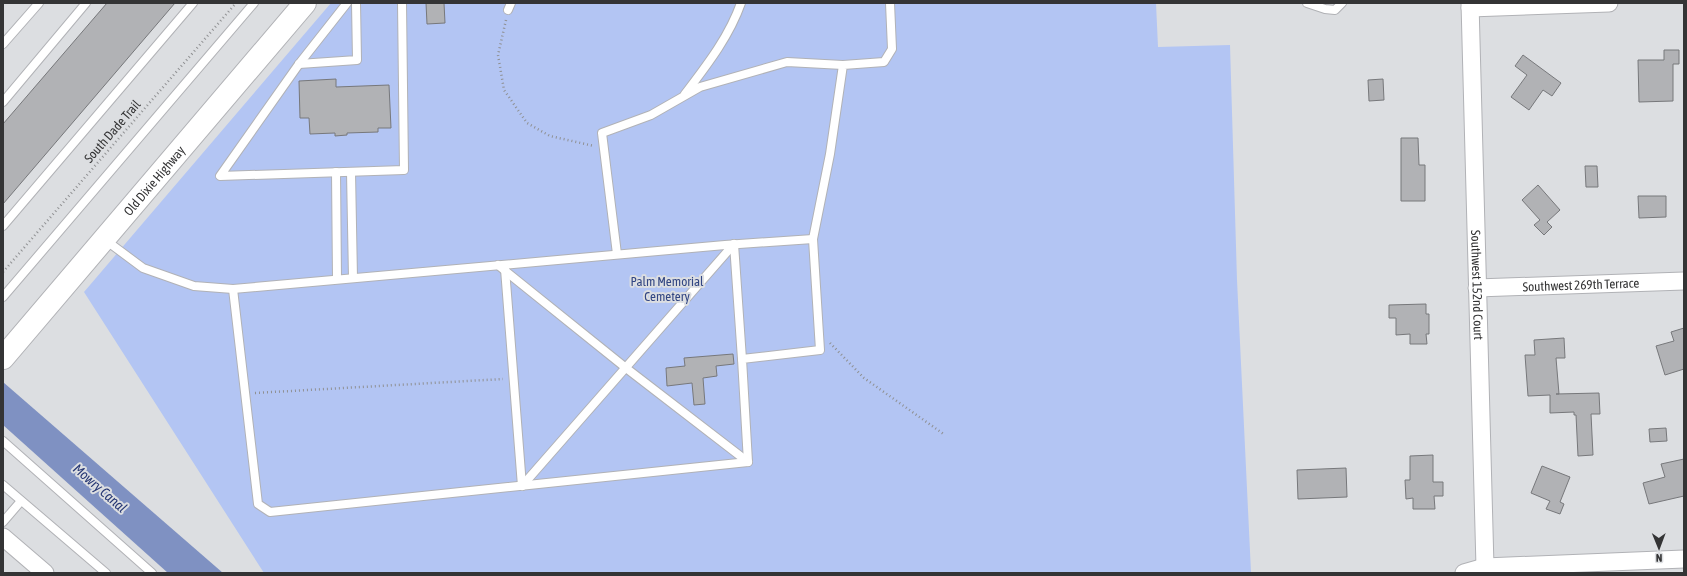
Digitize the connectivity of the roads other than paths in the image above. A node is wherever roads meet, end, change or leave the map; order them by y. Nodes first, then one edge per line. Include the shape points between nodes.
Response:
1 (39, 3) edge
2 (86, 3) edge
3 (193, 3) edge
4 (254, 3) edge
5 (305, 3) edge
6 (347, 3) edge
7 (356, 3) edge
8 (402, 3) edge
9 (740, 3) edge
10 (890, 3) edge
11 (1307, 3) edge
12 (1342, 3) edge
13 (1609, 3) edge
14 (1470, 5) edge
15 (3, 44) edge
16 (299, 64) junction
17 (843, 64) junction
18 (682, 97) junction
19 (4, 98) edge
20 (336, 172) junction
21 (351, 172) junction
22 (3, 226) edge
23 (104, 239) junction
24 (813, 239) junction
25 (734, 244) junction
26 (617, 254) junction
27 (503, 267) junction
28 (353, 278) junction
29 (336, 279) junction
30 (1684, 282) edge
31 (1477, 288) junction
32 (232, 289) junction
33 (3, 297) edge
34 (3, 358) edge
35 (742, 359) junction
36 (626, 368) junction
37 (3, 441) edge
38 (748, 462) junction
39 (3, 486) edge
40 (522, 486) junction
41 (21, 501) junction
42 (3, 522) edge
43 (3, 537) edge
44 (1684, 559) edge
45 (1485, 567) junction
46 (45, 573) edge
47 (106, 573) edge
48 (152, 573) edge
49 (1464, 573) edge

1 - 15 lane
2 - 19 lane
3 - 22 lane
4 - 33 lane
5 - 23 street, Old Dixie Highway
6 - 16 lane
7 - 16 lane via 357,60
8 - 21 lane via 404,170
9 - 18 lane via 734,21 710,62
10 - 17 lane via 892,49 884,62
11 - 12 lane via 1335,10
13 - 14 street
14 - 31 street, Southwest 152nd Court
16 - 20 lane via 220,176
17 - 18 lane via 787,62 700,87
17 - 24 lane via 830,154
18 - 26 lane via 650,115 602,133
20 - 21 lane
20 - 29 lane
21 - 28 lane
23 - 32 lane via 143,268 194,286
23 - 34 street, Old Dixie Highway
24 - 25 lane
24 - 35 lane via 820,350
25 - 26 lane
25 - 35 lane
25 - 36 lane
26 - 27 lane
27 - 28 lane
27 - 36 lane
27 - 40 lane
28 - 29 lane
29 - 32 lane
30 - 31 street, Southwest 269th Terrace
31 - 45 street, Southwest 152nd Court
32 - 40 lane via 258,504 270,512
35 - 38 lane
36 - 38 lane
36 - 40 lane
37 - 48 lane
38 - 40 lane
39 - 41 lane
41 - 42 lane
41 - 47 lane
43 - 46 street
44 - 45 street
45 - 49 street

